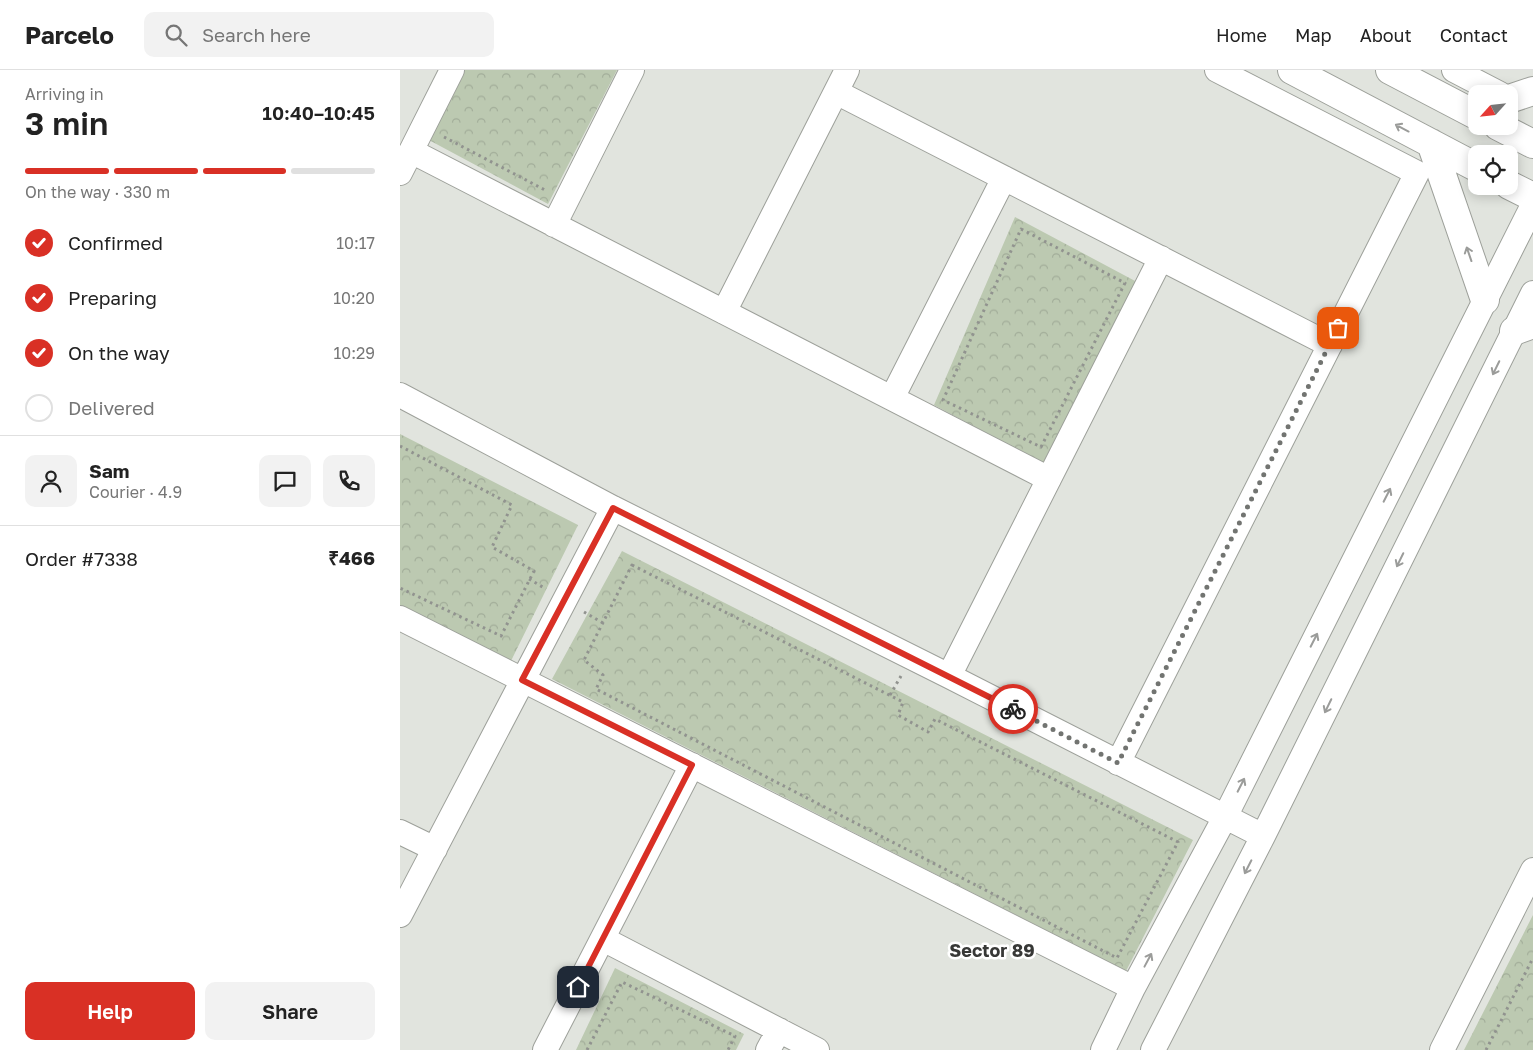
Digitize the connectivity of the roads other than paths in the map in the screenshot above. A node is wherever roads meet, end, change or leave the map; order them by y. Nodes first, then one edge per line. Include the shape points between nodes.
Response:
1 (452, 70) edge
2 (632, 70) edge
3 (847, 70) edge
4 (1217, 70) edge
5 (1292, 70) edge
6 (1390, 70) edge
7 (1454, 70) edge
8 (1487, 85) edge
9 (836, 92) junction
10 (1468, 109) edge
11 (1516, 135) edge
12 (1431, 143) junction
13 (1533, 144) edge
14 (411, 151) junction
15 (1468, 163) edge
16 (400, 173) edge
17 (1417, 173) junction
18 (1004, 178) junction
19 (1446, 187) junction
20 (1518, 189) edge
21 (1533, 197) edge
22 (1533, 205) edge
23 (554, 225) junction
24 (1161, 258) junction
25 (1533, 293) edge
26 (1485, 300) junction
27 (724, 312) junction
28 (1524, 328) edge
29 (1330, 345) junction
30 (400, 396) edge
31 (892, 398) junction
32 (1049, 478) junction
33 (613, 508) junction
34 (400, 618) edge
35 (949, 676) junction
36 (522, 680) junction
37 (1118, 763) junction
38 (692, 765) junction
39 (1225, 817) junction
40 (400, 832) edge
41 (1264, 836) junction
42 (434, 849) junction
43 (1533, 870) edge
44 (400, 915) edge
45 (603, 939) junction
46 (1133, 988) junction
47 (773, 1040) edge
48 (544, 1050) edge
49 (817, 1050) edge
50 (1103, 1050) edge
51 (1153, 1050) edge
52 (1442, 1050) edge

1 - 14 street
2 - 23 street
3 - 9 street
4 - 17 street
12 -> 5 street
6 - 10 street
7 - 8 street
9 - 18 street
9 - 27 street
11 - 13 street
12 - 15 street
12 - 19 street
14 - 16 street
14 - 23 street
17 - 19 street
17 - 29 street
18 - 24 street
18 - 31 street
26 -> 19 street
20 - 21 street
22 - 26 street
23 - 27 street
24 - 29 street
24 - 32 street
25 - 28 street
39 -> 26 street
27 - 31 street
28 -> 41 street
29 - 37 street
30 - 33 street
31 - 32 street
32 - 35 street
33 - 35 street
33 - 36 street
34 - 36 street
35 - 37 street
36 - 38 street
36 - 42 street
37 - 39 street
38 - 45 street
38 - 46 street
39 - 41 street
46 -> 39 street
40 - 42 street
41 -> 51 street
42 - 44 street
43 - 52 street
45 - 47 street
45 - 48 street
46 - 50 street
47 - 49 street

